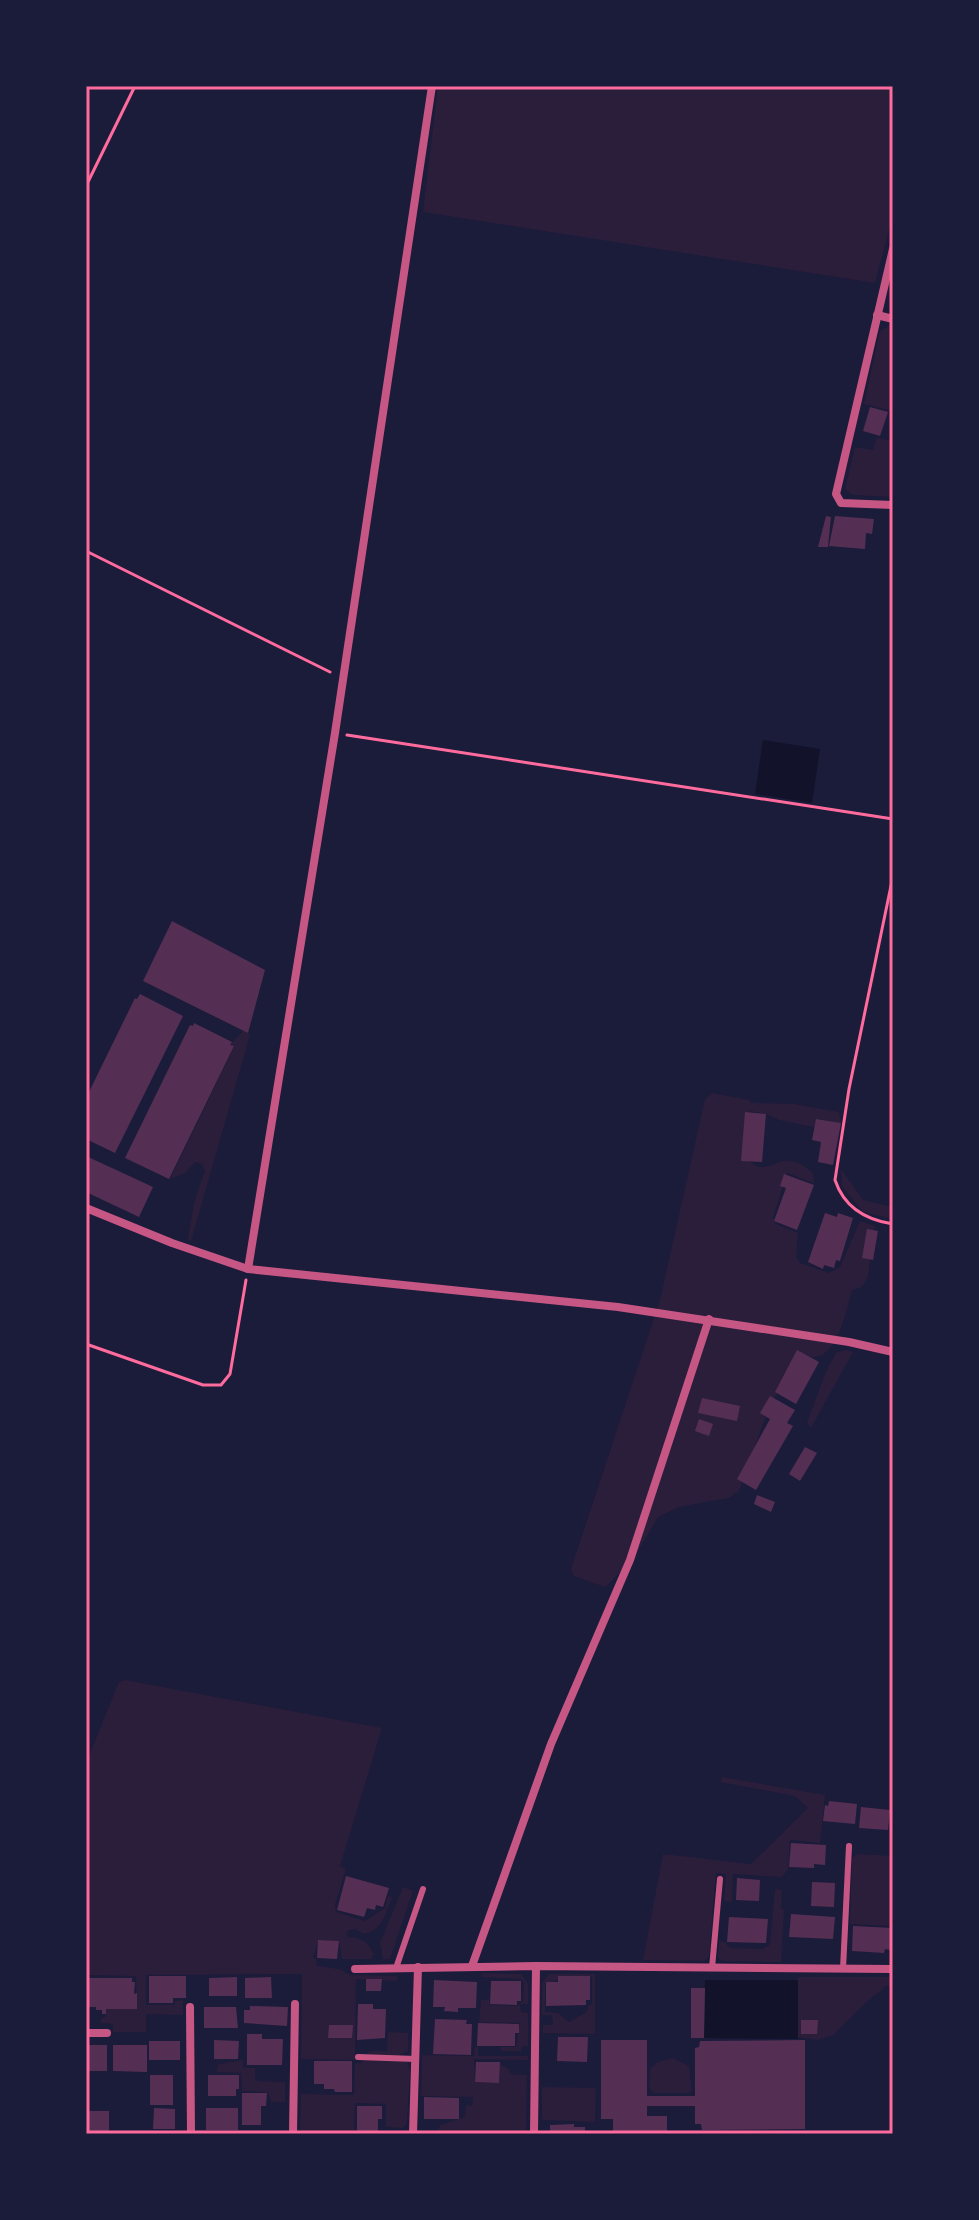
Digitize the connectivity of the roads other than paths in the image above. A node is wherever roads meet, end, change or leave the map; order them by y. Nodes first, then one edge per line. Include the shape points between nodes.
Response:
1 (432, 86) edge
2 (893, 249) edge
3 (877, 315) junction
4 (893, 319) edge
5 (893, 505) edge
6 (86, 1208) edge
7 (248, 1269) junction
8 (709, 1319) junction
9 (893, 1352) edge
10 (849, 1846) dead end
11 (720, 1879) dead end
12 (423, 1889) dead end
13 (472, 1966) junction
14 (536, 1966) junction
15 (418, 1967) junction
16 (396, 1968) junction
17 (712, 1968) junction
18 (355, 1969) dead end
19 (843, 1969) junction
20 (893, 1969) edge
21 (295, 2004) dead end
22 (190, 2007) dead end
23 (86, 2033) edge
24 (107, 2033) dead end
25 (358, 2057) dead end
26 (416, 2059) junction
27 (191, 2134) edge
28 (293, 2134) edge
29 (413, 2134) edge
30 (534, 2134) edge

1 - 7 street
2 - 3 street
3 - 4 street
3 - 5 street via 836,494 841,503
6 - 7 street
7 - 8 street
8 - 9 street
8 - 13 street via 630,1560 551,1744
10 - 19 lane
11 - 17 lane
12 - 16 lane
13 - 14 street
13 - 15 street
14 - 17 street
14 - 30 street
15 - 16 street
15 - 26 street
16 - 18 street
17 - 19 street
19 - 20 street
21 - 28 street
22 - 27 street
23 - 24 street
25 - 26 lane
26 - 29 street

